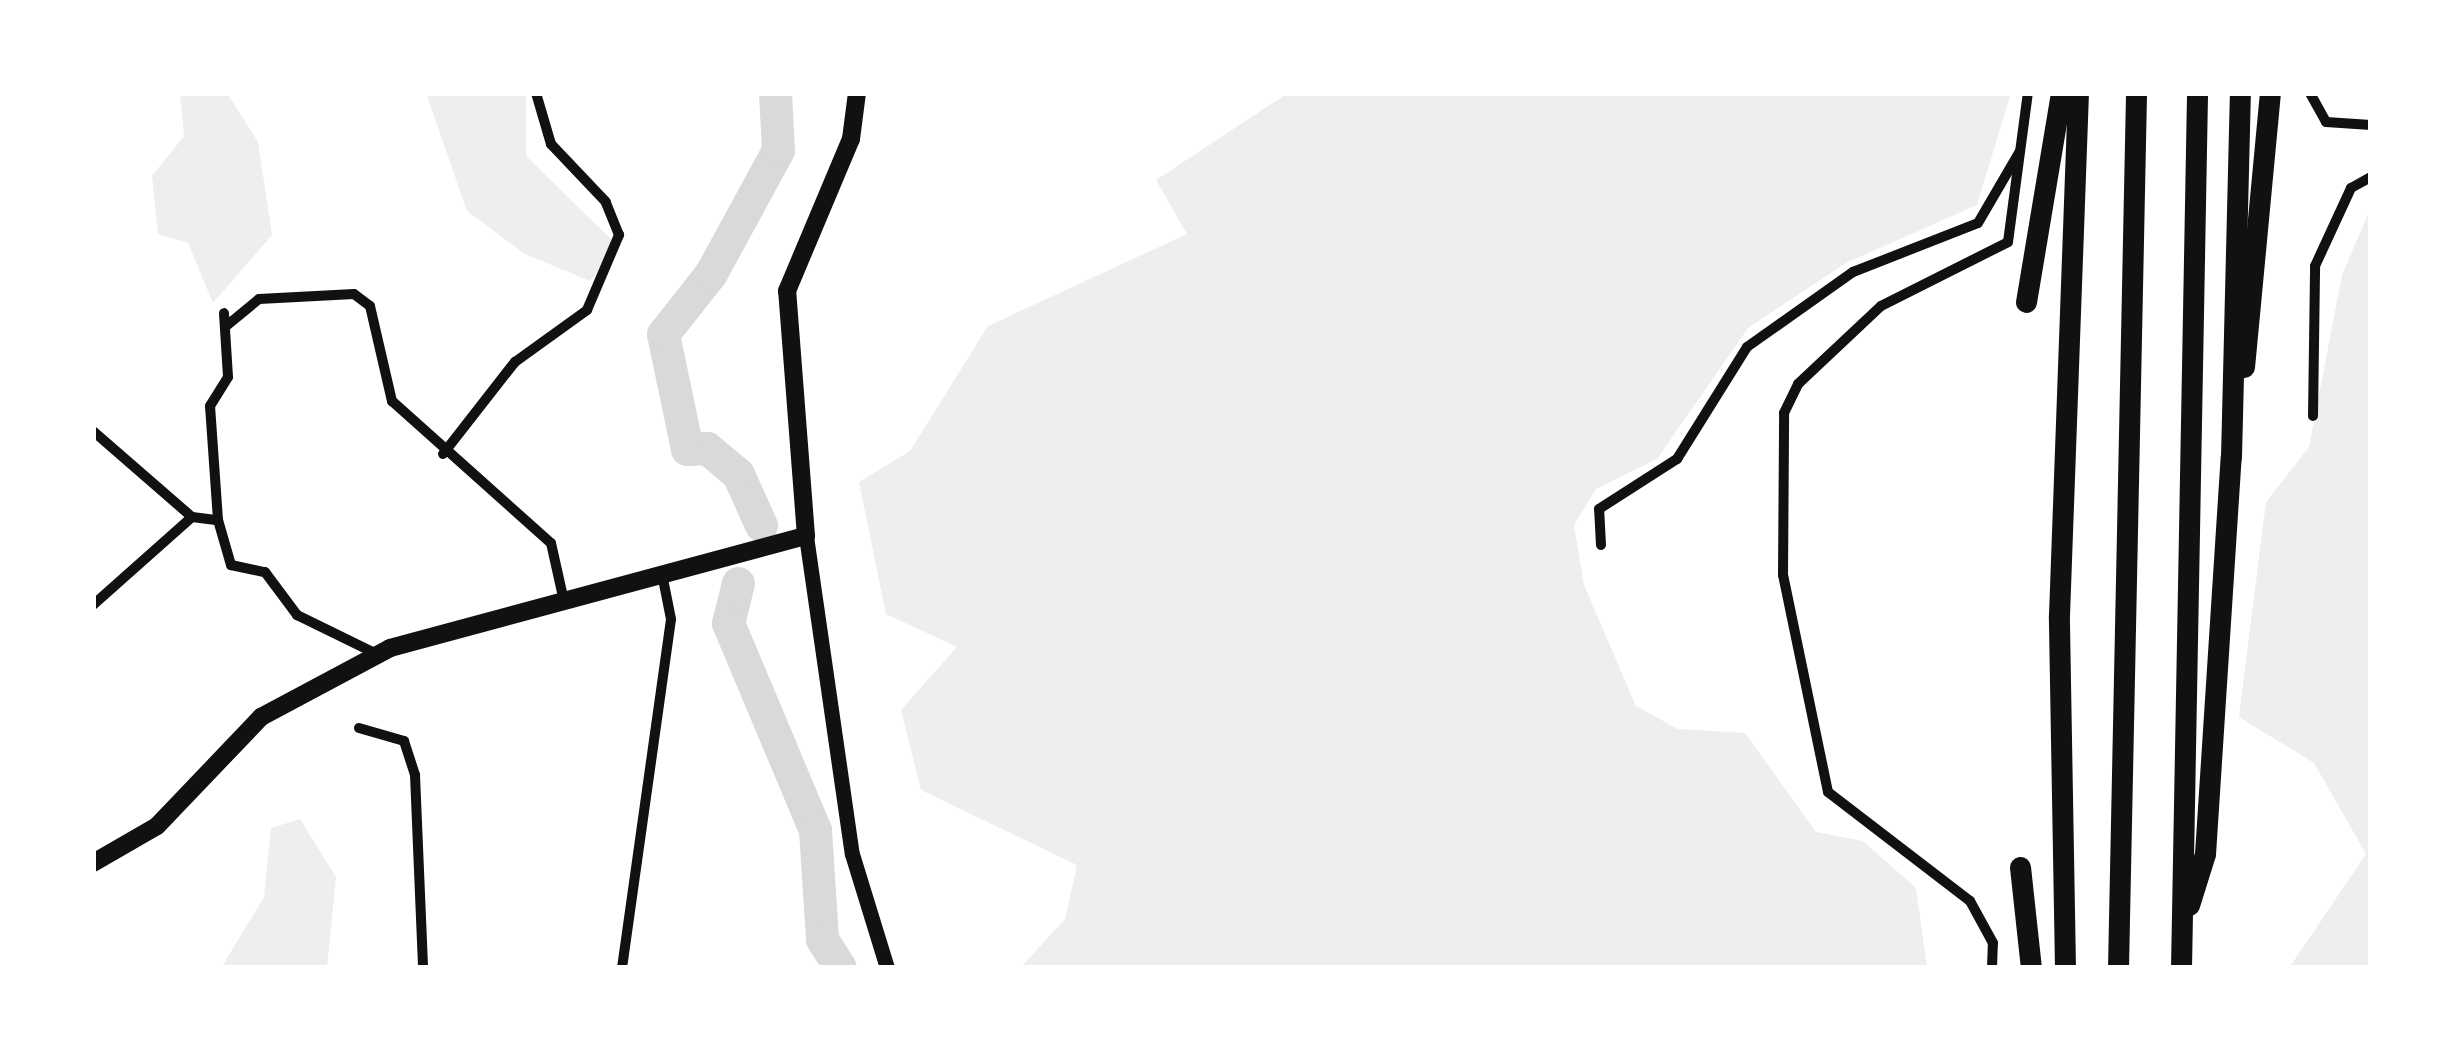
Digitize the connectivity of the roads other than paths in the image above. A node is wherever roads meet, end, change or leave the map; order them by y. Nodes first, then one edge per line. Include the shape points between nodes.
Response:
1 (536, 93) edge
2 (857, 93) edge
3 (2028, 93) edge
4 (2061, 93) edge
5 (2078, 93) edge
6 (2136, 93) edge
7 (2197, 93) edge
8 (2240, 93) edge
9 (2270, 93) edge
10 (2310, 93) edge
11 (2371, 125) edge
12 (2020, 151) junction
13 (2371, 177) edge
14 (2026, 302) dead end
15 (2313, 416) dead end
16 (93, 431) edge
17 (443, 454) junction
18 (2231, 457) junction
19 (192, 517) junction
20 (218, 520) junction
21 (806, 536) junction
22 (1601, 545) dead end
23 (662, 574) junction
24 (564, 601) junction
25 (93, 605) edge
26 (379, 655) junction
27 (359, 728) dead end
28 (93, 862) edge
29 (2020, 867) dead end
30 (2182, 928) junction
31 (423, 968) edge
32 (622, 968) edge
33 (887, 968) edge
34 (1992, 968) edge
35 (2031, 968) edge
36 (2065, 968) edge
37 (2118, 968) edge
38 (2181, 968) edge

1 - 17 street via 551,144 606,202 619,235 586,310 515,362
2 - 21 main road via 851,139 787,291
3 - 12 street
4 - 14 highway
5 - 36 highway via 2059,614
6 - 37 highway
7 - 30 highway
8 - 18 highway
9 - 18 highway
10 - 11 street via 2326,122
12 - 22 street via 1978,223 1853,272 1747,347 1677,459 1599,509
12 - 34 street via 2008,242 1881,306 1798,384 1784,413 1783,574 1828,792 1970,901 1993,943
13 - 15 street via 2351,188 2315,266
16 - 19 street
17 - 20 street via 392,400 370,307 354,293 259,299 225,320 229,377 210,406
17 - 24 street via 551,543
18 - 30 highway via 2205,854
19 - 20 street
19 - 25 street
20 - 26 street via 231,566 265,572 297,615
21 - 23 main road
21 - 33 main road via 852,854
23 - 24 main road
23 - 32 street via 671,619
24 - 26 main road
26 - 28 main road via 261,717 157,826
27 - 31 street via 404,742 415,775
29 - 35 highway
30 - 38 highway

